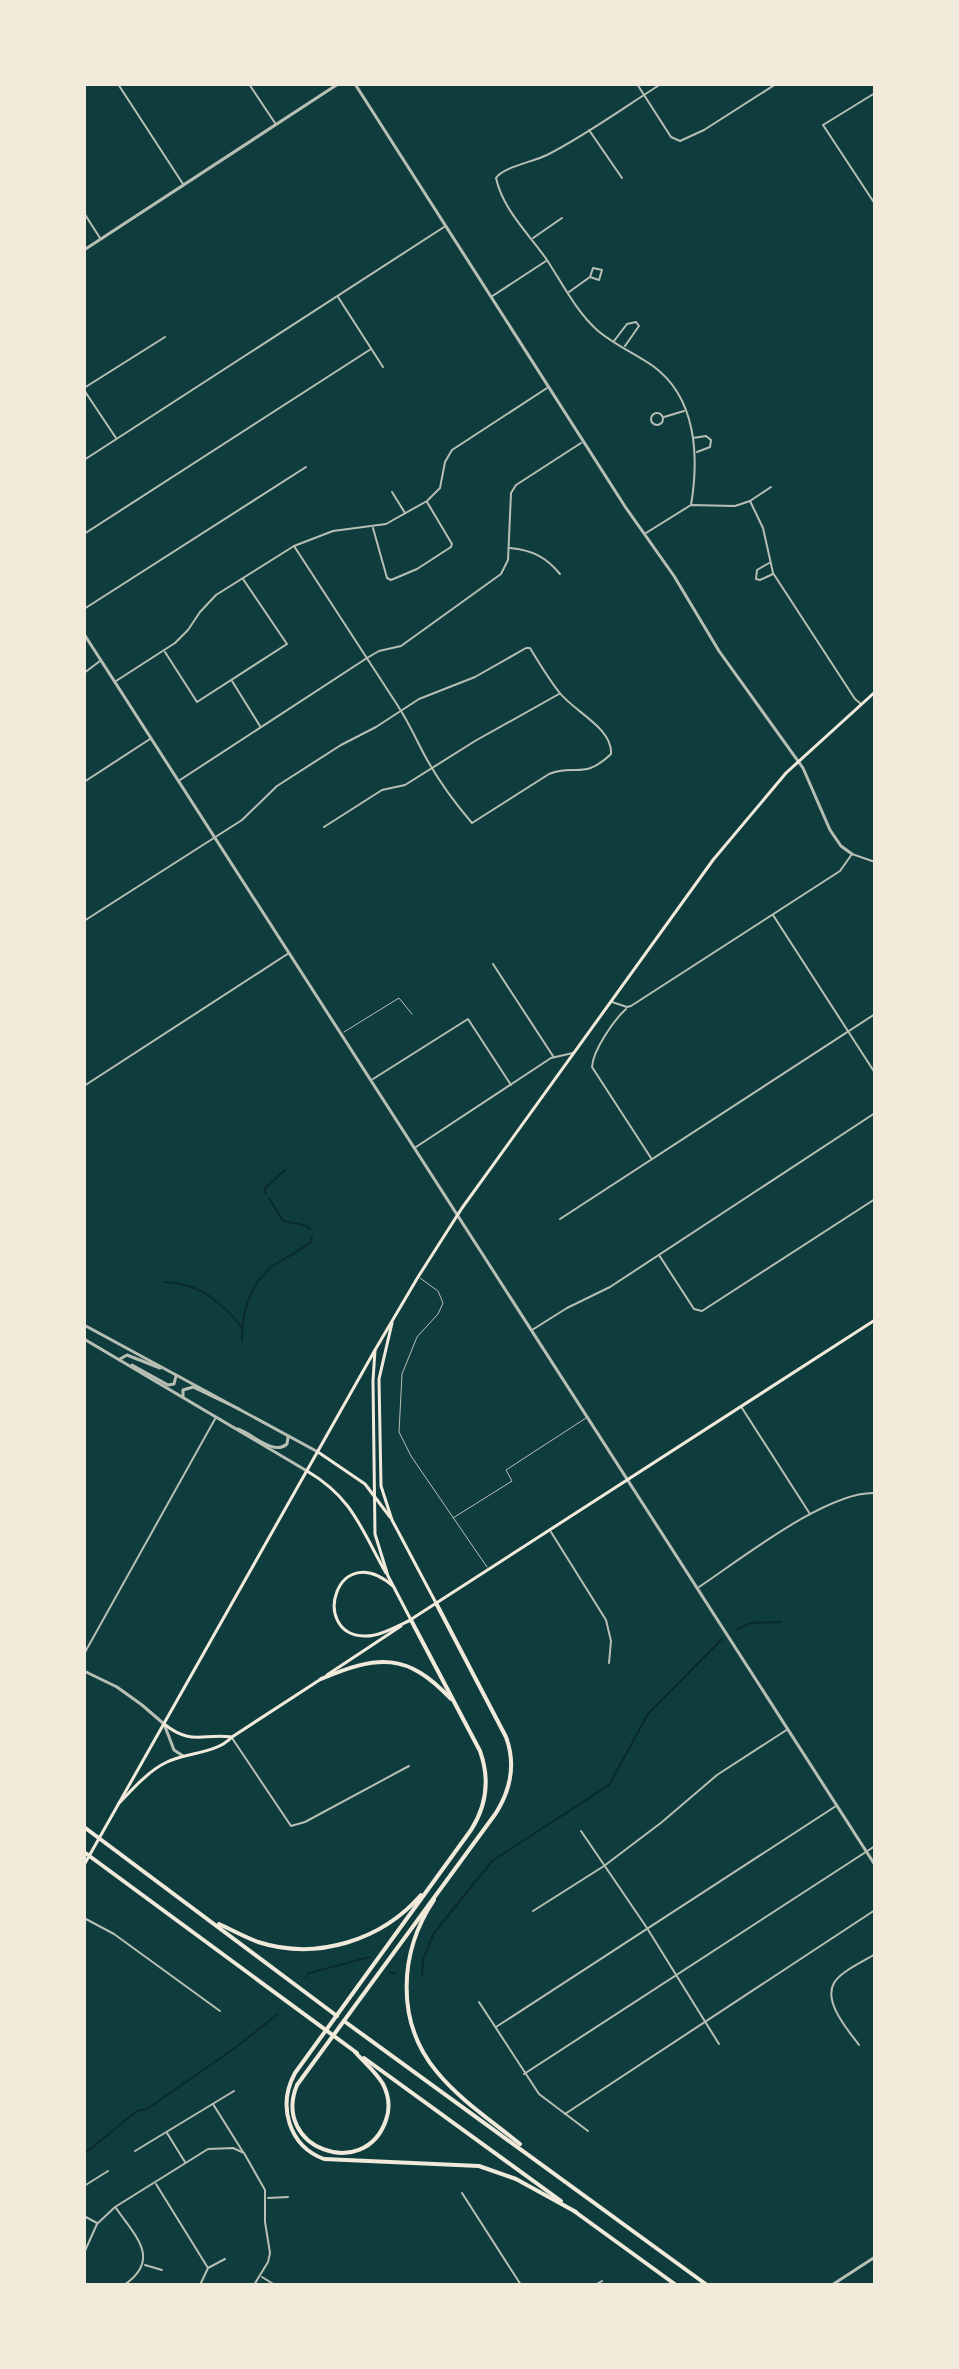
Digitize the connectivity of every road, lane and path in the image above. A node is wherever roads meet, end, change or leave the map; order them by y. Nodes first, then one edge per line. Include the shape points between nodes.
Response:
1 (118, 84) edge
2 (249, 84) edge
3 (338, 84) edge
4 (355, 84) edge
5 (637, 84) edge
6 (661, 84) edge
7 (776, 84) edge
8 (875, 93) edge
9 (644, 95) junction
10 (276, 125) junction
11 (589, 130) junction
12 (622, 178) dead end
13 (184, 185) junction
14 (875, 204) edge
15 (84, 213) edge
16 (562, 218) dead end
17 (445, 226) junction
18 (532, 238) junction
19 (100, 239) junction
20 (84, 250) edge
21 (547, 261) junction
22 (590, 277) dead end
23 (568, 292) junction
24 (337, 295) junction
25 (491, 297) junction
26 (165, 337) dead end
27 (614, 342) junction
28 (623, 348) junction
29 (371, 349) junction
30 (383, 367) dead end
31 (549, 387) junction
32 (84, 389) edge
33 (686, 410) junction
34 (663, 417) dead end
35 (693, 438) junction
36 (116, 439) junction
37 (584, 441) junction
38 (696, 453) junction
39 (84, 460) edge
40 (306, 467) dead end
41 (771, 487) dead end
42 (392, 492) dead end
43 (427, 501) junction
44 (750, 501) junction
45 (691, 505) junction
46 (406, 514) junction
47 (373, 527) junction
48 (84, 534) edge
49 (644, 534) junction
50 (294, 546) junction
51 (508, 548) junction
52 (770, 563) junction
53 (773, 573) junction
54 (560, 574) dead end
55 (242, 578) junction
56 (84, 609) edge
57 (84, 634) edge
58 (164, 651) junction
59 (367, 658) junction
60 (101, 661) junction
61 (84, 673) edge
62 (231, 680) junction
63 (115, 682) junction
64 (875, 692) edge
65 (560, 694) junction
66 (861, 704) junction
67 (401, 711) junction
68 (261, 727) junction
69 (151, 738) junction
70 (798, 761) junction
71 (432, 768) junction
72 (179, 781) junction
73 (84, 782) edge
74 (324, 827) dead end
75 (215, 836) junction
76 (852, 854) junction
77 (875, 862) edge
78 (772, 914) junction
79 (84, 921) edge
80 (290, 953) junction
81 (493, 964) dead end
82 (611, 1002) junction
83 (627, 1007) junction
84 (412, 1014) dead end
85 (875, 1014) edge
86 (848, 1031) junction
87 (342, 1033) junction
88 (574, 1053) junction
89 (553, 1057) junction
90 (875, 1073) edge
91 (372, 1080) junction
92 (511, 1085) junction
93 (84, 1086) edge
94 (875, 1113) edge
95 (416, 1147) junction
96 (652, 1159) junction
97 (875, 1199) edge
98 (459, 1214) junction
99 (560, 1219) dead end
100 (659, 1255) junction
101 (418, 1277) junction
102 (393, 1319) junction
103 (875, 1320) edge
104 (84, 1325) edge
105 (532, 1330) junction
106 (84, 1339) edge
107 (375, 1350) junction
108 (119, 1359) junction
109 (128, 1365) junction
110 (164, 1368) junction
111 (175, 1374) junction
112 (184, 1399) junction
113 (741, 1407) junction
114 (242, 1410) junction
115 (588, 1416) junction
116 (215, 1418) junction
117 (230, 1427) junction
118 (287, 1435) junction
119 (318, 1452) junction
120 (307, 1471) junction
121 (629, 1480) junction
122 (875, 1493) edge
123 (374, 1494) junction
124 (810, 1514) junction
125 (452, 1519) junction
126 (392, 1520) junction
127 (550, 1531) junction
128 (489, 1571) junction
129 (388, 1576) junction
130 (394, 1587) junction
131 (698, 1587) junction
132 (436, 1603) junction
133 (411, 1620) junction
134 (84, 1654) edge
135 (609, 1663) dead end
136 (84, 1671) edge
137 (321, 1679) junction
138 (455, 1703) junction
139 (164, 1724) junction
140 (789, 1729) junction
141 (232, 1737) junction
142 (183, 1756) junction
143 (409, 1766) dead end
144 (119, 1803) junction
145 (837, 1805) junction
146 (86, 1829) edge
147 (581, 1831) dead end
148 (875, 1846) edge
149 (867, 1851) junction
150 (84, 1852) edge
151 (84, 1865) edge
152 (875, 1865) edge
153 (604, 1866) junction
154 (439, 1875) junction
155 (441, 1888) junction
156 (875, 1910) edge
157 (533, 1911) dead end
158 (84, 1918) edge
159 (211, 1920) junction
160 (647, 1928) junction
161 (875, 1954) edge
162 (676, 1975) junction
163 (479, 2002) dead end
164 (220, 2011) dead end
165 (705, 2023) junction
166 (496, 2027) junction
167 (719, 2044) dead end
168 (859, 2045) dead end
169 (355, 2052) junction
170 (524, 2074) junction
171 (234, 2091) dead end
172 (213, 2104) junction
173 (565, 2114) junction
174 (588, 2131) dead end
175 (167, 2132) junction
176 (135, 2151) dead end
177 (244, 2153) junction
178 (185, 2163) junction
179 (108, 2171) dead end
180 (552, 2171) junction
181 (155, 2183) junction
182 (84, 2186) edge
183 (462, 2193) dead end
184 (288, 2197) dead end
185 (266, 2198) junction
186 (115, 2207) junction
187 (576, 2212) junction
188 (84, 2216) edge
189 (97, 2224) junction
190 (84, 2253) edge
191 (875, 2257) edge
192 (225, 2259) dead end
193 (143, 2265) junction
194 (208, 2268) junction
195 (162, 2270) dead end
196 (261, 2276) junction
197 (602, 2281) dead end
198 (124, 2285) edge
199 (200, 2285) edge
200 (254, 2285) edge
201 (275, 2285) edge
202 (521, 2285) edge
203 (595, 2285) edge
204 (676, 2285) edge
205 (707, 2285) edge
206 (832, 2285) edge

1 - 13 street
2 - 10 street
3 - 10 street
4 - 17 street
5 - 9 street
6 - 9 street
7 - 9 street via 680,141 671,137
8 - 14 street via 823,125
9 - 11 street
10 - 13 street
11 - 12 street
11 - 18 street via 496,178 500,193
13 - 19 street
15 - 19 street
16 - 18 street
17 - 24 street
17 - 25 street
18 - 21 street
19 - 20 street
21 - 23 street
21 - 25 street
22 - 23 street
23 - 27 street via 593,327
24 - 29 street
24 - 36 street
25 - 31 street
26 - 32 street
27 - 28 street
27 - 28 street via 627,324 636,322 639,326
28 - 33 street via 655,368
29 - 30 street
29 - 48 street
31 - 37 street
31 - 43 street via 452,450 440,488
32 - 36 street
33 - 34 street
33 - 35 street
35 - 38 street
35 - 38 street via 711,440 710,447
36 - 39 street
37 - 49 street
37 - 51 street via 516,485
38 - 45 street
40 - 56 street
41 - 44 street
42 - 46 street
43 - 46 street
43 - 47 street via 452,540 451,547 417,569 391,580
44 - 45 street
44 - 52 street via 763,528
45 - 49 street
46 - 47 street
47 - 50 street via 333,531
49 - 70 street
50 - 55 street
50 - 59 street
51 - 54 street via 533,552
51 - 59 street via 505,568 496,580 401,646
52 - 53 street
52 - 53 street via 757,570 756,579
53 - 66 street
55 - 58 street via 207,604
55 - 62 street via 287,644
57 - 60 street
58 - 62 street via 197,702
58 - 63 street
59 - 67 street
59 - 68 street
60 - 61 street
60 - 63 street
62 - 68 street
63 - 69 street
64 - 66 main road
65 - 67 street via 526,648
65 - 71 street
65 - 71 street via 602,732 610,757 587,770 549,774 472,823
66 - 70 main road
67 - 71 street
67 - 75 street via 277,786 242,820
68 - 72 street
69 - 72 street
69 - 73 street
70 - 76 street via 830,830
70 - 82 main road via 731,836
71 - 74 street via 405,785 382,790
72 - 75 street
75 - 79 street
75 - 80 street
76 - 77 street
76 - 78 street via 840,871
78 - 83 street
78 - 86 street
80 - 87 street
80 - 93 street
81 - 89 street
82 - 83 street
82 - 88 main road
83 - 96 street via 614,1021 592,1067
84 - 87 lane via 399,998
85 - 86 street
86 - 90 street
86 - 96 street
87 - 91 street
88 - 89 street
88 - 98 main road
89 - 92 street
91 - 92 street via 468,1019
91 - 95 street
92 - 95 street
94 - 100 street
95 - 98 street
96 - 99 street
97 - 100 street via 705,1310 698,1311
98 - 101 main road
98 - 105 street
100 - 105 street
101 - 102 main road
101 - 125 lane via 434,1287 443,1303 417,1337 402,1374 399,1432
102 - 107 main road
102 - 126 main road via 379,1388 381,1482
103 - 113 main road
104 - 110 street
105 - 115 street
106 - 108 street
107 - 119 main road
107 - 123 main road
108 - 109 street
108 - 110 street via 127,1355
109 - 111 street via 168,1385 176,1381
109 - 112 street
110 - 111 street
111 - 114 street
112 - 114 street via 183,1390 193,1387
112 - 116 street
113 - 121 main road
113 - 124 street
114 - 118 street
115 - 121 street
115 - 125 lane via 506,1470 512,1481
116 - 117 street
116 - 134 street
117 - 118 street via 280,1449 287,1444
117 - 120 street
118 - 119 street
119 - 120 main road
119 - 123 main road
120 - 129 main road via 346,1502
120 - 139 main road
121 - 127 main road
121 - 131 street
122 - 124 street via 845,1496
123 - 126 main road
123 - 129 main road via 375,1534
124 - 131 street
125 - 128 lane
126 - 132 main road
127 - 128 main road
127 - 135 street via 606,1620
128 - 132 main road
129 - 130 main road
130 - 133 main road
130 - 133 main road via 374,1573 348,1577 334,1598 337,1619 349,1632 366,1636
131 - 140 street
132 - 133 main road
132 - 155 highway via 504,1732 512,1765 501,1805
133 - 137 main road
133 - 138 highway
136 - 139 street via 127,1693
137 - 138 highway via 360,1663 397,1663 430,1678
137 - 141 main road
138 - 154 highway via 482,1757 486,1790 476,1823
139 - 141 main road via 194,1738
139 - 142 street via 174,1750
139 - 144 main road
140 - 145 street
140 - 153 street via 717,1775
141 - 142 main road via 221,1746
141 - 143 street via 291,1826
142 - 144 main road via 156,1768
144 - 151 main road
145 - 149 street
145 - 160 street
146 - 159 highway
147 - 153 street
148 - 149 street
149 - 152 street
149 - 162 street
150 - 169 highway
153 - 157 street
153 - 160 street
154 - 159 highway via 396,1919 333,1946 268,1944
154 - 187 highway via 295,2073 287,2089 291,2127 299,2143 324,2159 479,2166 516,2179
155 - 169 highway via 296,2088 293,2109 298,2127 311,2143 329,2152 367,2145 387,2117 384,2087
155 - 180 highway via 408,1960 407,1998 415,2034 445,2082
156 - 165 street
158 - 164 street
159 - 180 highway
160 - 162 street
160 - 166 street
161 - 168 street via 834,1982 831,1994
162 - 165 street
162 - 170 street
163 - 166 street
165 - 167 street
165 - 173 street
166 - 170 street
169 - 187 highway
170 - 173 street
171 - 172 street
172 - 175 street
172 - 177 street
173 - 174 street
175 - 176 street
175 - 178 street
177 - 178 street via 215,2148
177 - 185 street
178 - 181 street
179 - 182 street
180 - 205 highway
181 - 186 street
181 - 194 street
183 - 202 street
184 - 185 street
185 - 196 street via 270,2253
186 - 189 street
186 - 193 street via 140,2244
187 - 204 highway
188 - 189 street
189 - 190 street
191 - 206 street
192 - 194 street
193 - 195 street
193 - 198 street
194 - 199 street
196 - 200 street
196 - 201 street
197 - 203 street

